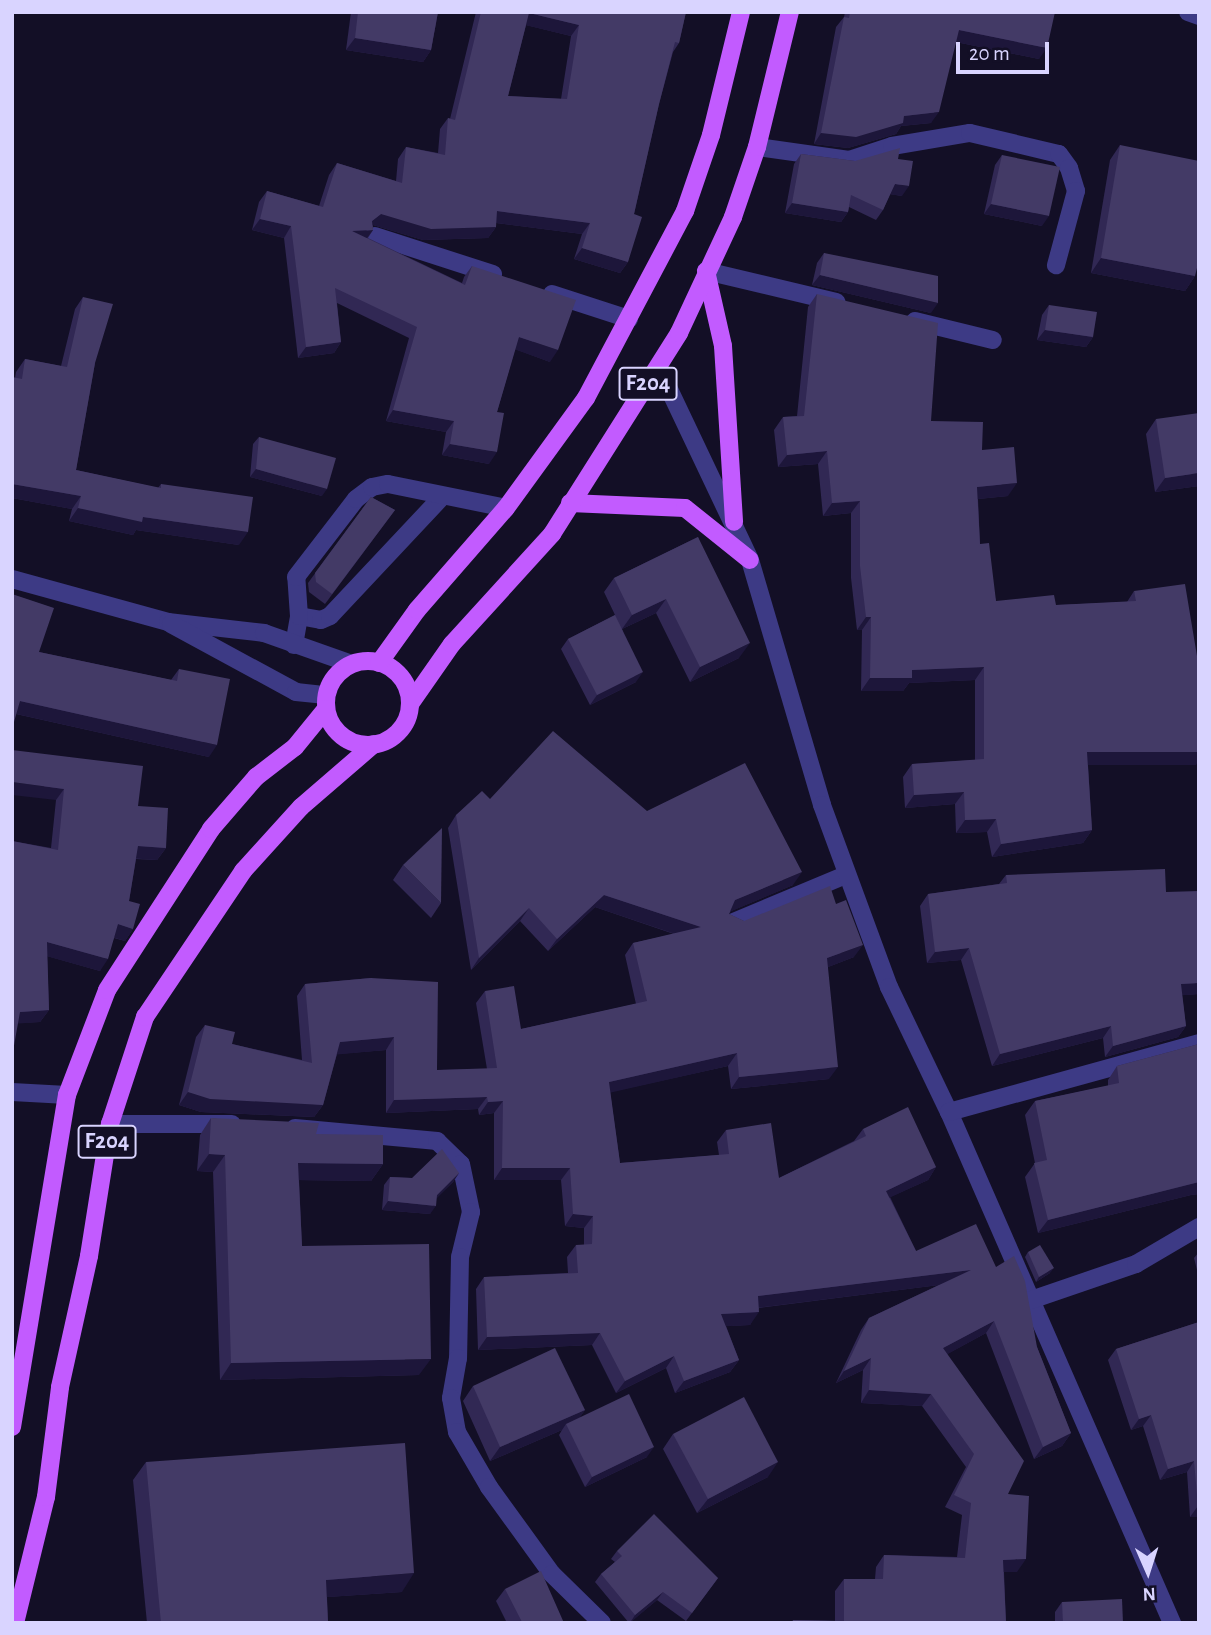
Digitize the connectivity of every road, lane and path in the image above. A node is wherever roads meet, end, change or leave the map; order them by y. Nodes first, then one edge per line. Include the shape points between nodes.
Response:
1 (741, 12) edge
2 (790, 12) edge
3 (1188, 12) edge
4 (1199, 16) edge
5 (757, 147) junction
6 (375, 236) edge
7 (1056, 265) dead end
8 (706, 271) junction
9 (514, 282) edge
10 (540, 290) edge
11 (849, 305) edge
12 (901, 318) edge
13 (629, 319) junction
14 (993, 340) dead end
15 (659, 368) junction
16 (441, 498) junction
17 (570, 503) junction
18 (506, 508) junction
19 (734, 522) junction
20 (750, 559) junction
21 (12, 579) edge
22 (299, 616) junction
23 (168, 622) junction
24 (294, 645) junction
25 (379, 663) junction
26 (352, 664) junction
27 (326, 702) junction
28 (410, 704) junction
29 (374, 744) junction
30 (846, 874) junction
31 (731, 923) edge
32 (1199, 1043) edge
33 (12, 1092) edge
34 (67, 1096) junction
35 (949, 1112) junction
36 (110, 1124) junction
37 (248, 1126) edge
38 (273, 1127) edge
39 (1199, 1227) edge
40 (1031, 1300) junction
41 (12, 1427) edge
42 (15, 1623) edge
43 (602, 1623) edge
44 (1172, 1623) edge

1 - 13 main road, F204 via 711,135 685,211
2 - 5 main road, F204
3 - 4 street
5 - 7 street via 849,160 905,143 970,133 1059,154 1076,191
5 - 8 main road, F204 via 733,217
6 - 9 street
8 - 11 street
8 - 15 main road, F204
8 - 19 main road via 723,346
10 - 13 street
12 - 14 street
13 - 18 main road, F204 via 586,398
15 - 17 main road, F204
15 - 19 street
16 - 18 street
16 - 22 street via 330,616
16 - 22 street via 388,484 372,487 356,499 296,577
17 - 20 main road via 685,508
17 - 28 main road, F204 via 552,534 452,643
18 - 25 main road, F204 via 417,610
19 - 20 street
20 - 30 street
21 - 23 street
22 - 24 street
23 - 24 street via 222,625 264,633
23 - 27 street via 296,692
24 - 26 street
25 - 26 main road
25 - 28 main road via 401,678
26 - 27 main road, F204 via 340,671
27 - 29 main road via 330,722 348,741
27 - 34 main road, F204 via 295,747 256,777 211,829 180,875 107,990
28 - 29 main road, F204 via 400,731
29 - 36 main road, F204 via 301,807 210,914 145,1017
30 - 31 street
30 - 35 street via 889,987
32 - 35 street
33 - 34 street
34 - 41 main road, F204
35 - 40 street
36 - 37 street
36 - 42 main road, F204 via 89,1256 60,1387 46,1497
38 - 43 street via 437,1142 461,1164 471,1212 460,1256 458,1357 450,1398 457,1432 489,1487 552,1574
39 - 40 street via 1136,1264
40 - 44 street

